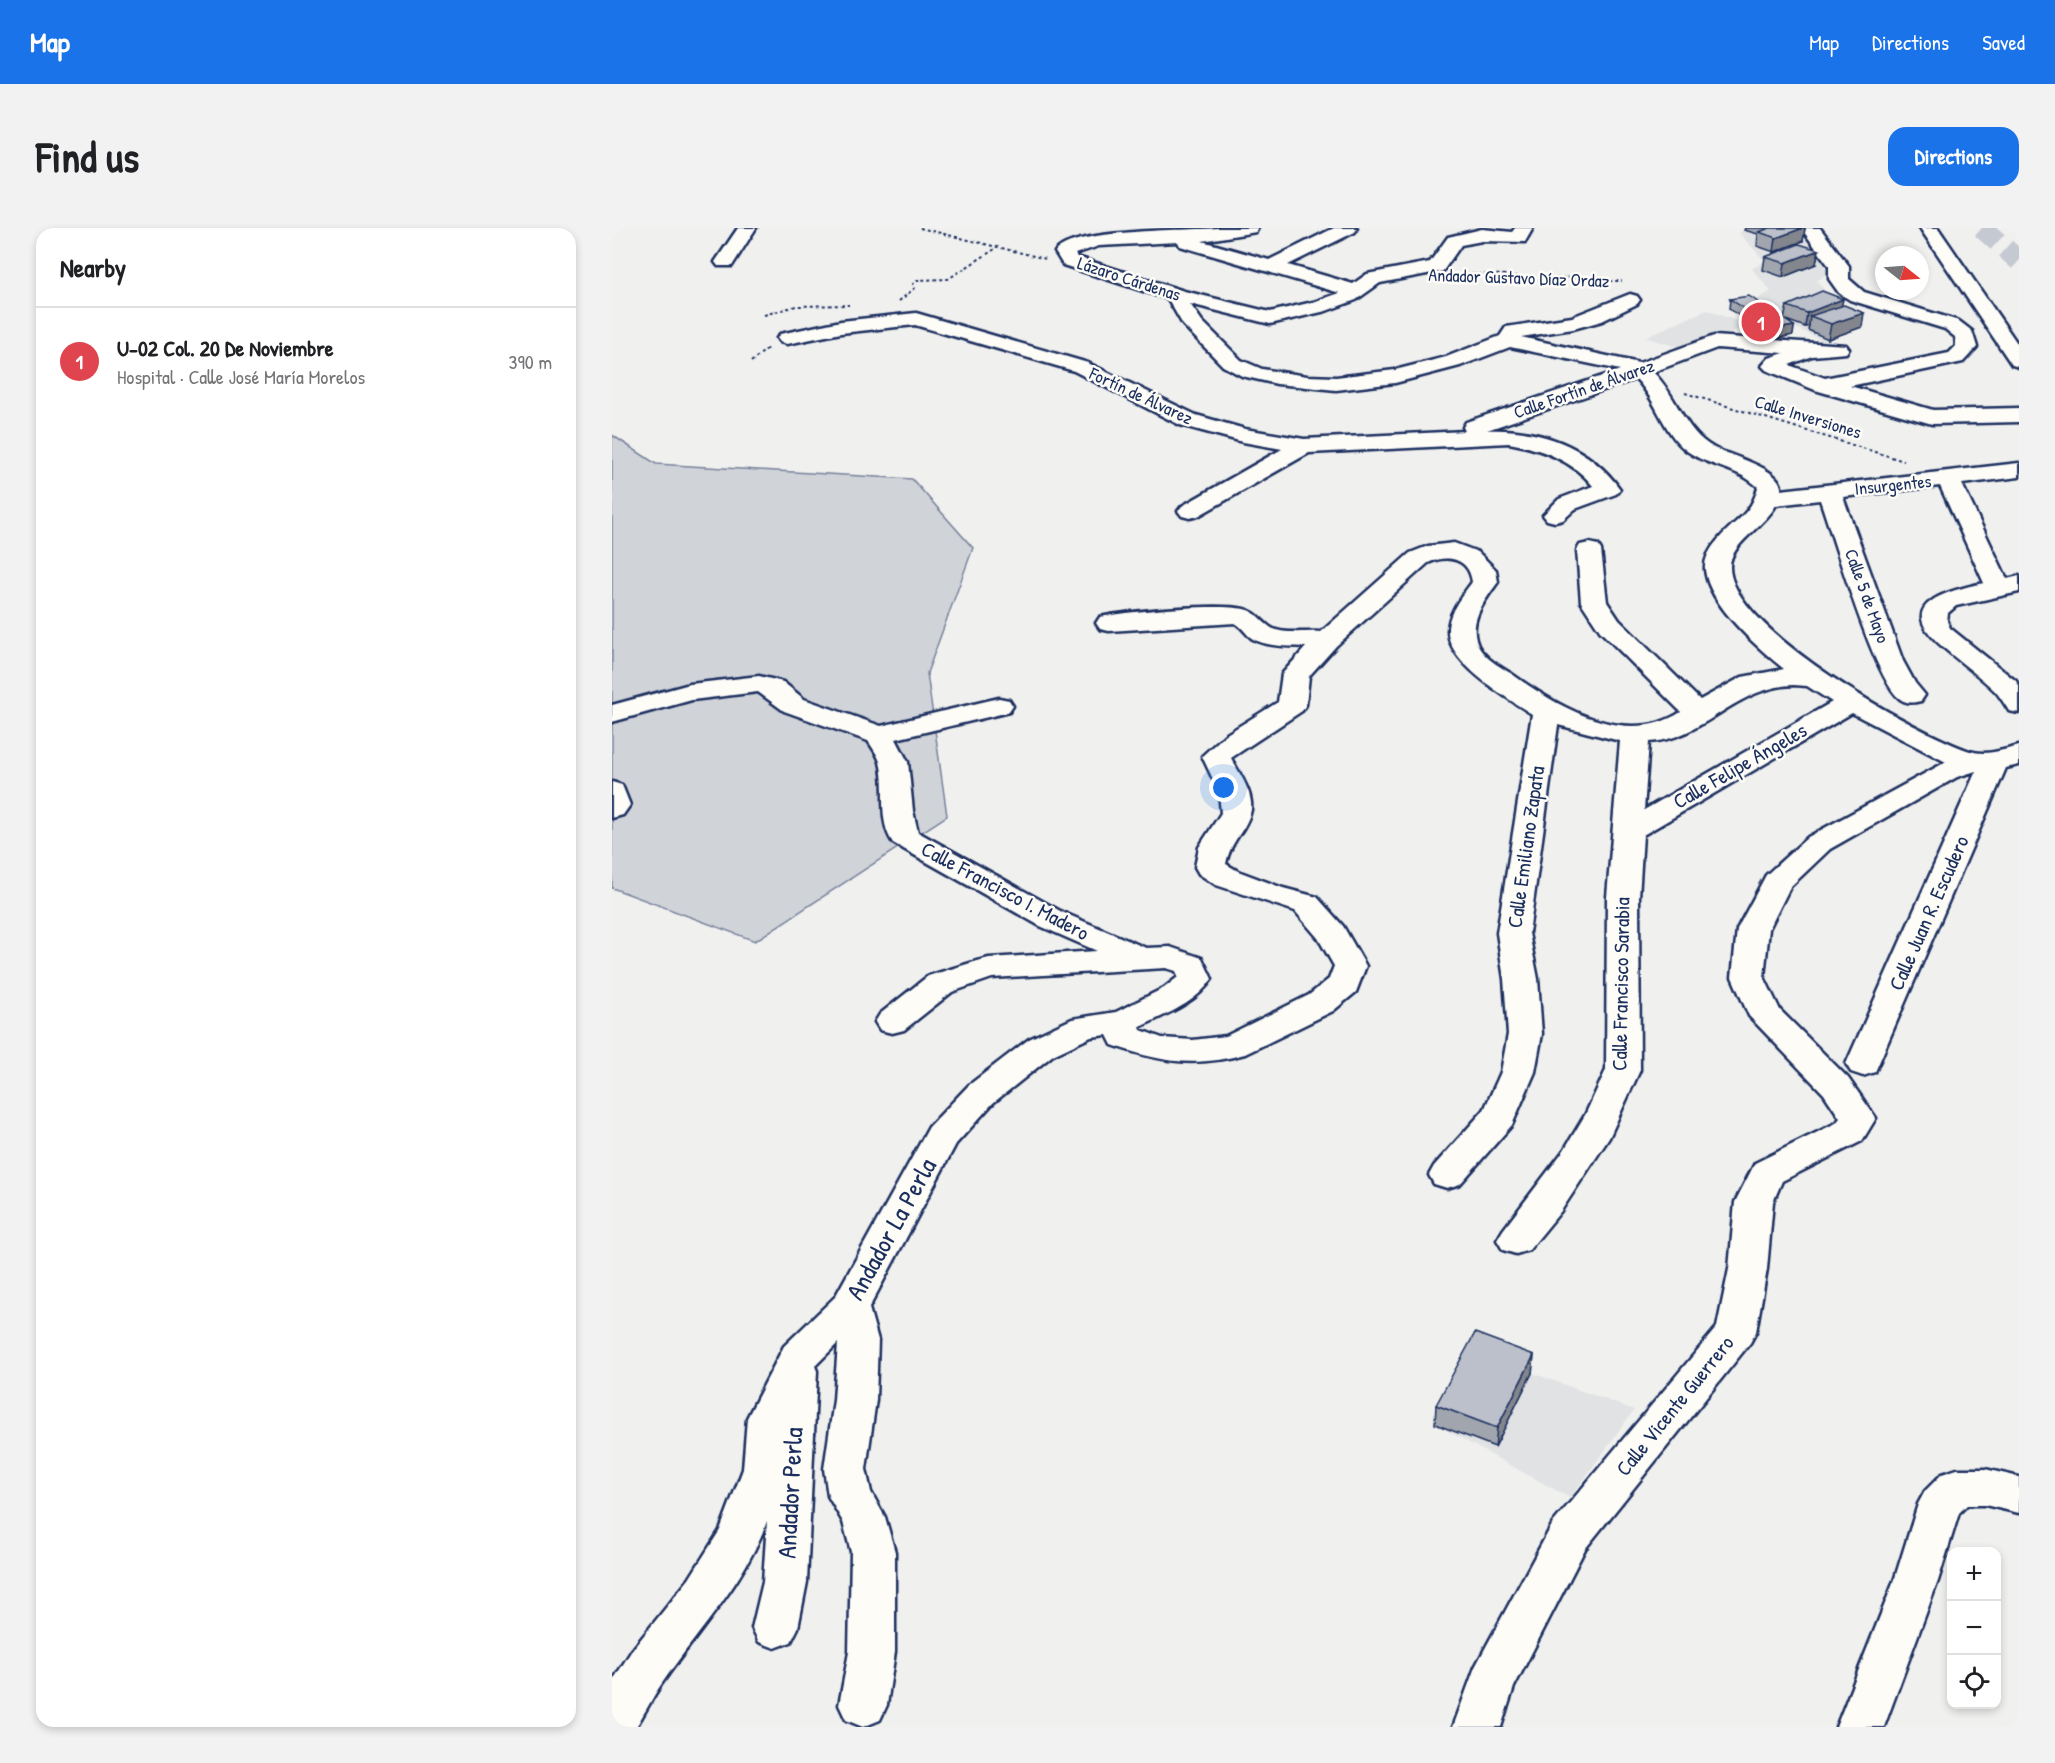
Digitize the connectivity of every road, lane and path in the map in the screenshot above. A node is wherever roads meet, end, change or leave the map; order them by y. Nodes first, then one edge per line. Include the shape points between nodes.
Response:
1 (747, 228) edge
2 (920, 228) edge
3 (1101, 228) edge
4 (1249, 228) edge
5 (1348, 228) edge
6 (1810, 228) edge
7 (1929, 228) edge
8 (1521, 233) edge
9 (1171, 237) junction
10 (1137, 239) junction
11 (995, 248) junction
12 (1071, 261) junction
13 (725, 262) dead end
14 (1270, 267) junction
15 (1426, 270) junction
16 (1356, 291) junction
17 (1628, 291) joint
18 (1177, 295) junction
19 (897, 303) dead end
20 (787, 338) dead end
21 (1509, 340) junction
22 (1839, 349) dead end
23 (1804, 350) junction
24 (2019, 361) edge
25 (1640, 370) junction
26 (1823, 386) junction
27 (1658, 387) junction
28 (2019, 415) edge
29 (1443, 438) junction
30 (1304, 446) junction
31 (2019, 470) edge
32 (1948, 479) junction
33 (1829, 492) junction
34 (1767, 499) junction
35 (1190, 511) dead end
36 (1555, 515) dead end
37 (1589, 550) dead end
38 (2008, 586) edge
39 (1109, 623) dead end
40 (1327, 640) junction
41 (1812, 678) junction
42 (2015, 692) edge
43 (1911, 695) dead end
44 (1853, 700) junction
45 (999, 706) dead end
46 (1546, 711) junction
47 (612, 714) edge
48 (1698, 714) junction
49 (1635, 734) junction
50 (879, 735) junction
51 (1996, 759) edge
52 (612, 791) edge
53 (612, 809) edge
54 (1628, 832) junction
55 (1138, 957) junction
56 (892, 1022) dead end
57 (1123, 1022) junction
58 (1863, 1064) dead end
59 (1447, 1174) dead end
60 (1516, 1240) dead end
61 (849, 1308) junction
62 (798, 1357) junction
63 (2019, 1495) edge
64 (775, 1628) dead end
65 (863, 1705) dead end
66 (612, 1724) edge
67 (1477, 1727) edge
68 (1860, 1727) edge

1 - 13 street
2 - 11 path via 962,236
3 - 10 street
4 - 9 street, Lázaro Cárdenas
5 - 14 street
6 - 26 street via 1839,266 1839,279 1846,289 1857,296 1952,325 1965,336 1967,347 1956,358
7 - 24 street
8 - 15 street via 1455,241 1436,267
9 - 10 street, Lázaro Cárdenas
9 - 14 street
10 - 12 street, Lázaro Cárdenas via 1073,245 1064,252
11 - 12 path
11 - 19 path via 948,279 917,280 913,292
12 - 18 street, Lázaro Cárdenas
14 - 16 street
15 - 16 street via 1374,278
15 - 17 path, Andador Gustavo Díaz Ordaz via 1420,275 1510,275 1532,280 1577,277
16 - 18 street, Lázaro Cárdenas via 1319,307 1270,318
17 - 21 street via 1595,317 1513,331
18 - 21 street via 1184,315 1233,364 1250,372 1298,382 1334,383 1404,376
20 - 30 street, Fortín de Álvarez via 841,327 916,319 1081,367 1188,420
21 - 25 street
22 - 23 street
23 - 25 street, Calle Fortín de Álvarez via 1774,344 1714,342
23 - 26 street via 1773,366
25 - 27 street
25 - 29 street, Calle Fortín de Álvarez
26 - 28 street via 1932,417
27 - 32 path, Calle Inversiones via 1943,473
27 - 34 street via 1692,444 1706,454 1761,475 1770,486
29 - 30 street, Fortín de Álvarez
29 - 36 street via 1509,436 1537,441 1564,452 1608,489 1568,504
30 - 35 street
31 - 32 street, Insurgentes
32 - 33 street, Insurgentes
32 - 38 street
33 - 34 street, Insurgentes
33 - 43 street, Calle 5 de Mayo via 1890,661
34 - 41 street via 1758,515 1721,551 1717,568 1724,591 1739,613
37 - 48 street via 1594,602 1609,625
38 - 42 street via 1947,601 1936,610 1934,621 1939,632
39 - 40 street via 1241,615 1269,636
40 - 46 street via 1419,558 1445,549 1464,553 1483,570 1485,582 1468,606 1462,623 1467,651
40 - 57 street via 1296,674 1292,705 1232,740 1216,756 1234,792 1236,813 1214,847 1210,867 1227,878 1306,904 1332,933 1350,966 1344,984 1321,1003 1233,1046 1193,1052 1159,1049 1124,1037
41 - 44 street
41 - 48 street via 1764,678
44 - 51 street via 1940,748
44 - 54 street, Calle Felipe Ángeles
45 - 50 street
46 - 49 street via 1580,724
46 - 59 street, Calle Emiliano Zapata via 1512,933 1521,979 1525,1034 1518,1072 1499,1116
47 - 50 street via 690,692 759,684 773,688 794,705
48 - 49 street via 1661,733
49 - 54 street, Calle Francisco Sarabia
50 - 55 street, Calle Francisco I. Madero via 894,762 904,837 1051,919
51 - 58 street, Calle Juan R. Escudero
51 - 67 street, Calle Vicente Guerrero via 1947,771 1819,843 1777,882 1754,929 1748,977 1766,1016 1836,1086 1858,1118 1849,1132 1768,1172 1754,1202 1748,1269 1736,1332 1569,1536 1492,1682
52 - 53 street
54 - 60 street, Calle Francisco Sarabia via 1623,897 1623,1070 1615,1095 1554,1195
55 - 56 street via 989,968 940,984
55 - 57 street, Calle Francisco I. Madero via 1170,957 1190,965 1195,979 1176,996
57 - 61 street, Andador La Perla via 1084,1027 1041,1047 981,1094 942,1136
61 - 62 street, Andador La Perla
61 - 65 street via 858,1340 855,1400 845,1469 850,1496 863,1517 873,1552 872,1652
62 - 64 street, Andador Perla via 785,1582
62 - 66 street, Andador La Perla via 768,1418 764,1469 739,1537 705,1593 648,1665
63 - 68 street via 1985,1486 1957,1487 1940,1504 1916,1581

